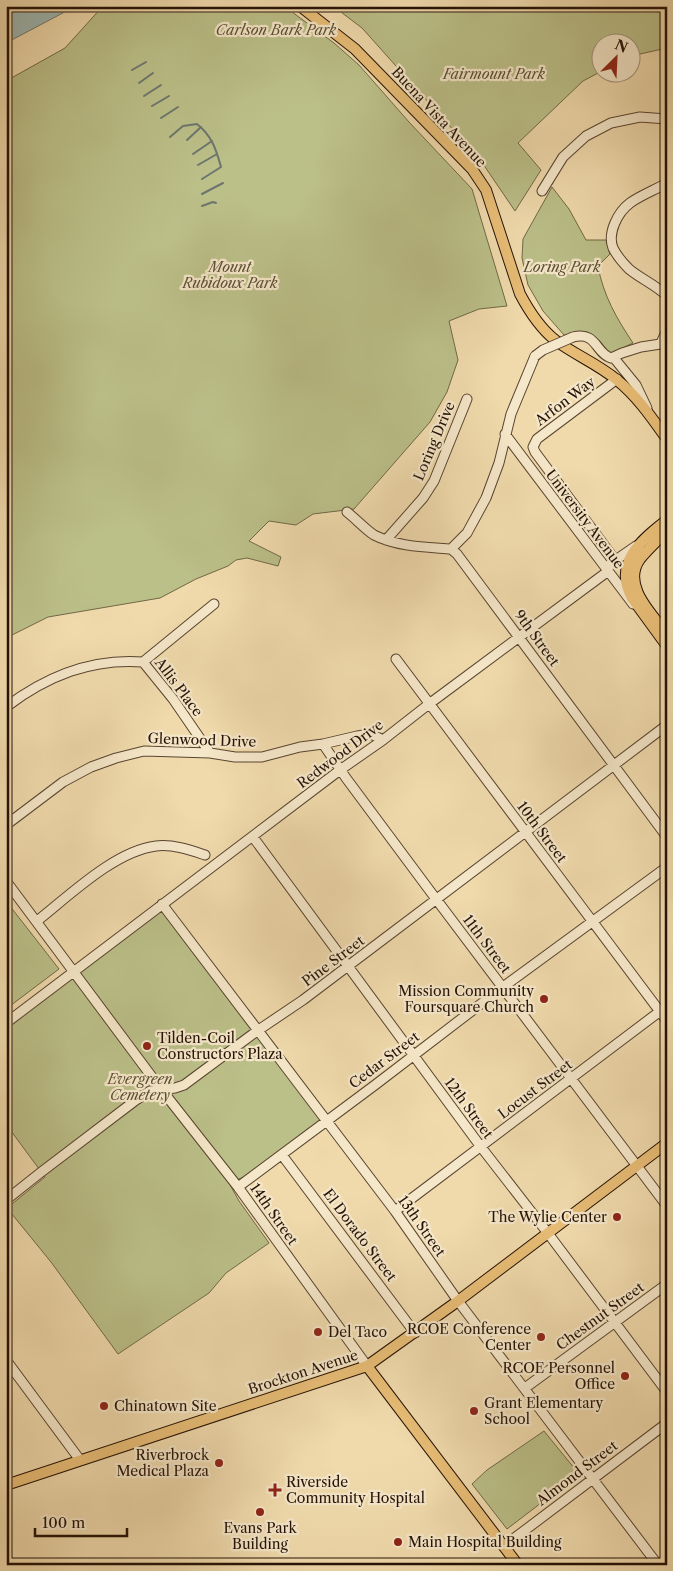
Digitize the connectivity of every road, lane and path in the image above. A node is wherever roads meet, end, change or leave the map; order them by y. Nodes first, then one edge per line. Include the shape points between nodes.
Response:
1 (300, 6) edge
2 (667, 119) edge
3 (667, 183) edge
4 (542, 191) dead end
5 (667, 296) edge
6 (667, 330) edge
7 (664, 343) edge
8 (614, 358) junction
9 (616, 379) junction
10 (467, 399) dead end
11 (651, 417) junction
12 (505, 434) junction
13 (667, 439) edge
14 (533, 447) joint
15 (347, 512) dead end
16 (667, 520) edge
17 (667, 530) edge
18 (386, 540) junction
19 (452, 549) junction
20 (621, 559) junction
21 (634, 570) junction
22 (607, 572) junction
23 (214, 604) dead end
24 (646, 618) junction
25 (667, 634) edge
26 (519, 637) junction
27 (667, 646) edge
28 (396, 659) dead end
29 (143, 662) junction
30 (429, 704) junction
31 (6, 707) edge
32 (667, 725) edge
33 (383, 740) junction
34 (323, 744) junction
35 (210, 753) junction
36 (613, 766) junction
37 (340, 770) junction
38 (6, 825) edge
39 (525, 832) junction
40 (253, 837) junction
41 (667, 837) edge
42 (205, 855) dead end
43 (667, 867) edge
44 (6, 881) edge
45 (436, 900) junction
46 (162, 904) junction
47 (37, 921) junction
48 (592, 922) junction
49 (348, 967) junction
50 (74, 971) junction
51 (503, 987) junction
52 (663, 1009) edge
53 (667, 1022) edge
54 (6, 1023) edge
55 (257, 1031) junction
56 (414, 1055) junction
57 (570, 1080) junction
58 (184, 1085) junction
59 (161, 1089) junction
60 (178, 1110) junction
61 (327, 1121) junction
62 (667, 1143) edge
63 (480, 1147) junction
64 (282, 1154) junction
65 (636, 1166) junction
66 (238, 1187) junction
67 (6, 1200) edge
68 (667, 1206) edge
69 (395, 1211) junction
70 (547, 1232) junction
71 (667, 1284) edge
72 (458, 1301) junction
73 (614, 1322) junction
74 (415, 1333) junction
75 (6, 1360) edge
76 (367, 1366) junction
77 (524, 1388) junction
78 (667, 1392) edge
79 (667, 1423) edge
80 (80, 1460) junction
81 (591, 1479) junction
82 (6, 1485) edge
83 (504, 1546) junction
84 (518, 1565) edge
85 (658, 1565) edge

1 - 9 main road, Buena Vista Avenue via 356,49 472,169 486,190 527,308 556,340
2 - 4 street via 640,117 611,122 586,136 563,157
3 - 5 street via 628,204 620,212 612,231 612,246 632,271
6 - 7 street
7 - 8 street
8 - 11 street via 636,385
8 - 12 street, bridge via 608,358 595,341 582,336 543,350 535,356
9 - 11 main road, Buena Vista Avenue
9 - 14 street, Arfon Way via 537,439
10 - 18 street, Loring Drive via 434,481
11 - 13 main road, Buena Vista Avenue
12 - 19 street via 499,463 486,498 467,533
12 - 22 street, University Avenue
14 - 20 street, University Avenue
15 - 18 street via 373,534
16 - 20 main road, Redwood Drive
17 - 21 main road via 639,560
18 - 19 street
19 - 26 street, 9th Street
20 - 21 street
20 - 22 street, Redwood Drive via 610,564
20 - 24 main road, University Avenue via 627,590
21 - 25 main road, University Avenue via 637,593
22 - 24 street, University Avenue
22 - 26 street, Redwood Drive
23 - 29 street
24 - 27 main road, University Avenue
26 - 30 street, Redwood Drive
26 - 36 street, 9th Street
28 - 30 street, 10th Street
29 - 31 street via 121,660 59,675
29 - 35 street, Allis Place
30 - 33 street, Redwood Drive
30 - 39 street, 10th Street
32 - 36 street, Pine Street
33 - 34 street, Glenwood Drive via 371,734
33 - 37 street, Redwood Drive
34 - 35 street, Glenwood Drive via 262,757
34 - 37 street, 11th Street
35 - 38 street, Glenwood Drive via 144,751 116,758 63,782
36 - 39 street, Pine Street
36 - 41 street, 9th Street
37 - 40 street, Redwood Drive
37 - 45 street, 11th Street
39 - 45 street, Pine Street
39 - 48 street, 10th Street
40 - 46 street, Redwood Drive
40 - 49 street, 12th Street
42 - 47 street via 170,846 138,850 114,861
43 - 48 street, Cedar Street
44 - 47 street, 14th Street
45 - 49 street, Pine Street
45 - 51 street, 11th Street
46 - 50 street, Redwood Drive
46 - 55 street, 13th Street
47 - 50 street, 14th Street
48 - 51 street, Cedar Street
48 - 52 street, 10th Street
49 - 55 street, Pine Street
49 - 56 street, 12th Street
50 - 54 street, Redwood Drive
50 - 59 street, 14th Street
51 - 56 street, Cedar Street
51 - 57 street, 11th Street
52 - 53 street, 10th Street
52 - 57 street, Locust Street
55 - 58 street, Pine Street
55 - 61 street, 13th Street
56 - 61 street, Cedar Street
56 - 63 street, 12th Street
57 - 63 street, Locust Street
57 - 65 street, 11th Street
58 - 59 street, Pine Street
58 - 60 street via 178,1097
59 - 60 street, 14th Street
59 - 67 street, Pine Street via 136,1100
60 - 66 street, 14th Street
61 - 64 street, Cedar Street
61 - 69 street, 13th Street
62 - 65 main road, Brockton Avenue
63 - 69 street, Locust Street
63 - 70 street, 12th Street
64 - 66 street, Cedar Street
64 - 74 street, El Dorado Street
65 - 68 street, 11th Street
65 - 70 main road, Brockton Avenue
66 - 76 street, 14th Street
69 - 72 street, 13th Street
70 - 72 main road, Brockton Avenue
70 - 73 street, 12th Street
71 - 73 street, Chestnut Street
72 - 74 main road, Brockton Avenue
72 - 77 street, 13th Street
73 - 77 street, Chestnut Street
73 - 78 street, 12th Street
74 - 76 main road, Brockton Avenue
75 - 80 street
76 - 80 main road, Brockton Avenue
76 - 83 main road, 14th Street
77 - 81 street, 13th Street
79 - 81 street, Almond Street
80 - 82 main road, Brockton Avenue
81 - 83 street, Almond Street
81 - 85 street, 13th Street
83 - 84 main road, 14th Street

